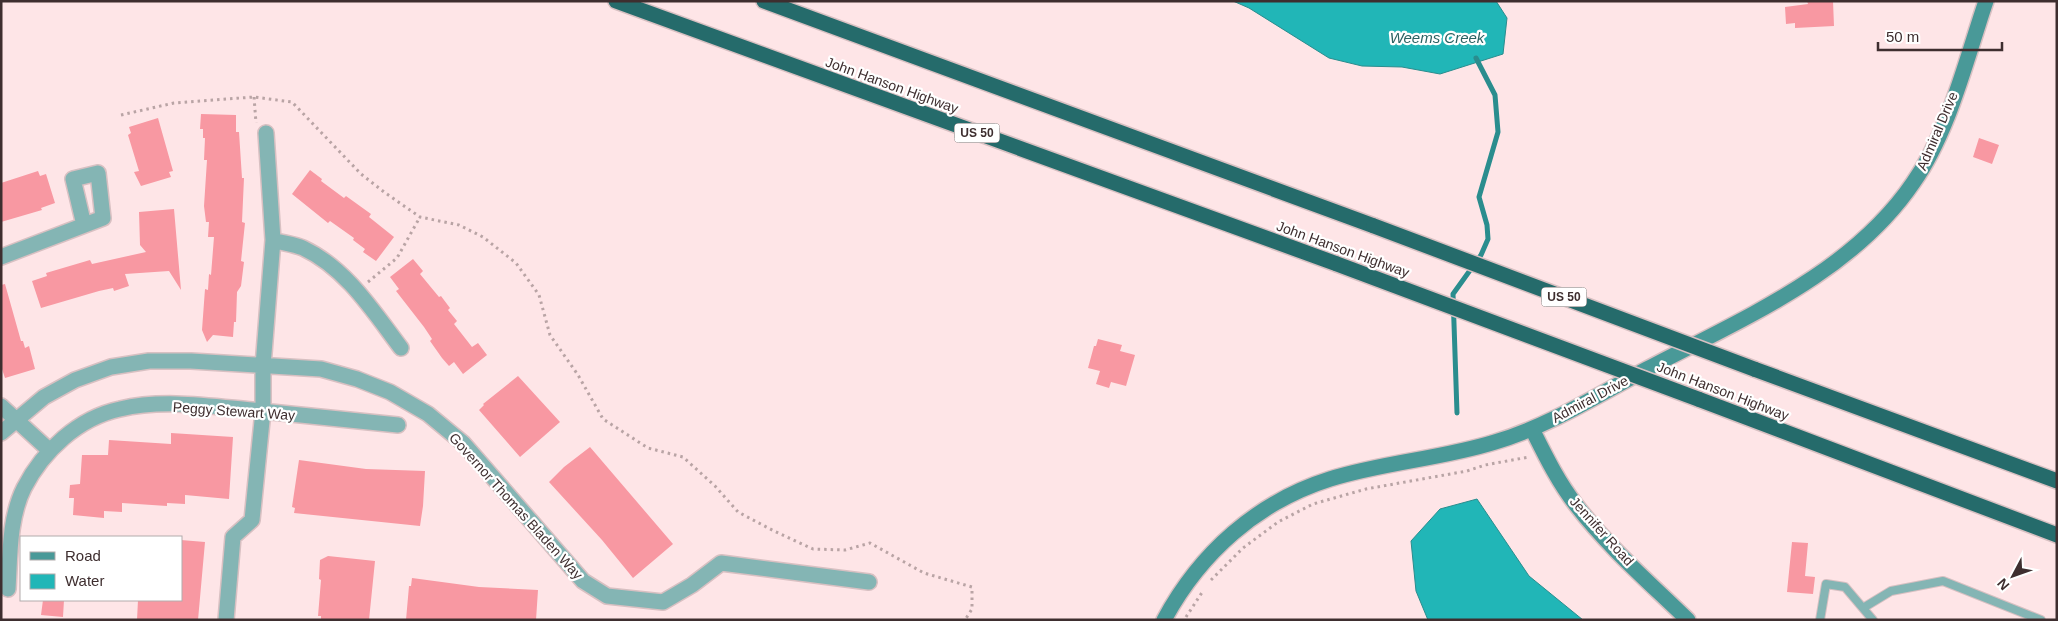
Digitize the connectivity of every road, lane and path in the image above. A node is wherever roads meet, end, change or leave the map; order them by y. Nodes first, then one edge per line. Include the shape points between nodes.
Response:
1 (616, 1) edge
2 (764, 1) edge
3 (1986, 1) edge
4 (254, 97) junction
5 (121, 115) dead end
6 (266, 133) joint
7 (420, 217) junction
8 (84, 225) dead end
9 (273, 240) junction
10 (1, 257) edge
11 (357, 291) junction
12 (401, 348) dead end
13 (263, 366) junction
14 (1, 406) edge
15 (263, 412) junction
16 (16, 420) junction
17 (398, 425) dead end
18 (1532, 429) junction
19 (1, 433) edge
20 (49, 450) junction
21 (1528, 456) dead end
22 (2057, 481) edge
23 (2057, 535) edge
24 (869, 582) dead end
25 (8, 589) dead end
26 (1863, 608) junction
27 (226, 620) edge
28 (965, 620) edge
29 (1164, 620) edge
30 (1184, 620) edge
31 (1688, 620) edge
32 (1820, 620) edge
33 (1873, 620) edge
34 (2041, 620) edge

1 - 23 highway, John Hanson Highway / US 50, bridge via 1337,264
2 - 22 highway, US 50, bridge
3 - 18 street, Admiral Drive via 1946,116 1927,160 1902,199 1870,233 1834,263 1787,294
4 - 5 path via 174,103
4 - 6 path via 256,129
4 - 7 path via 292,102 361,174
6 - 9 street
7 - 11 path via 397,258
7 - 28 path via 459,225 482,237 516,263 539,295 550,335 603,419 648,448 684,457 738,512 782,535 813,549 845,550 870,543 924,573 972,586 972,609
8 - 10 street
9 - 11 street via 302,247 333,266
9 - 13 street
11 - 12 street
13 - 15 street
13 - 16 street, Governor Thomas Bladen Way via 149,361 111,367 75,380 44,397
13 - 24 street, Governor Thomas Bladen Way via 321,369 357,379 390,392 428,414 463,444 583,581 607,596 663,602 692,586 721,562
14 - 16 street
15 - 17 street, Peggy Stewart Way
15 - 20 street, Peggy Stewart Way via 203,406 119,409 81,424
15 - 27 street via 252,520 233,537
16 - 19 street, Governor Thomas Bladen Way
16 - 20 street
18 - 29 street, Admiral Drive via 1456,453 1331,478 1290,495 1257,514 1215,548 1184,585
18 - 31 street, Jennifer Road via 1562,486 1581,512
20 - 25 street, Peggy Stewart Way via 24,489 13,522
21 - 30 path via 1468,472 1366,488 1313,504 1278,522 1243,548 1208,584
26 - 32 lane via 1845,587 1826,584
26 - 33 lane
26 - 34 lane via 1891,591 1943,581

